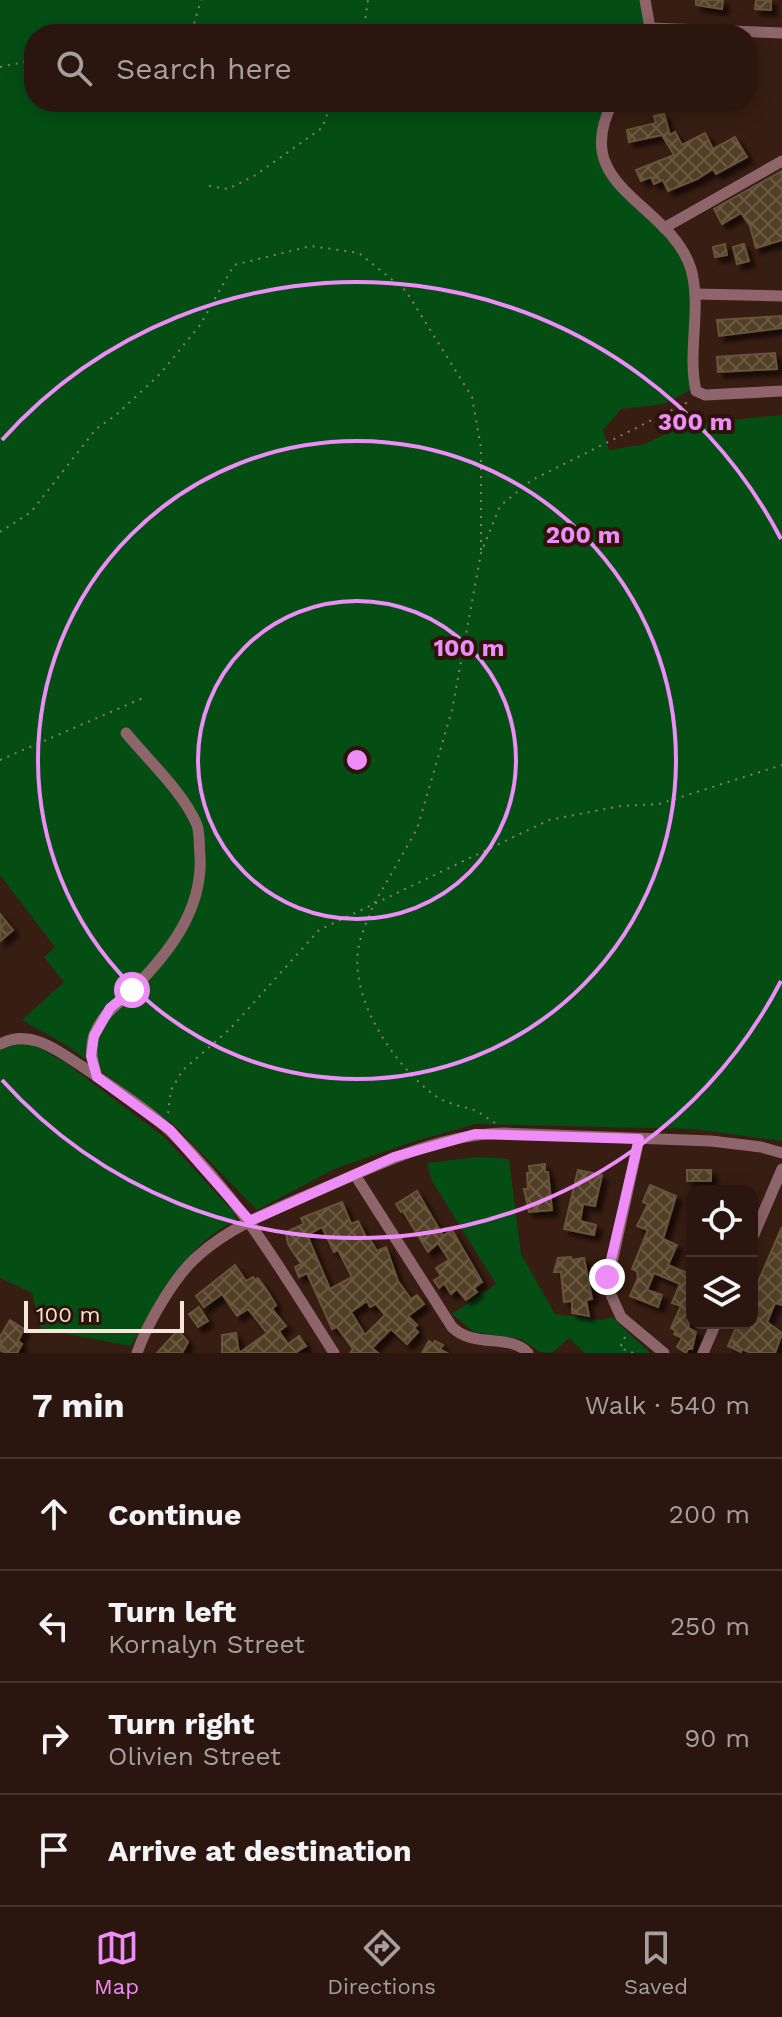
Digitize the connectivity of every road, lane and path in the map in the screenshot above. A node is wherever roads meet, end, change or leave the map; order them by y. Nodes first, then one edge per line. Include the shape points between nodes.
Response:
1 (201, 0) edge
2 (368, 0) edge
3 (645, 0) edge
4 (194, 24) edge
5 (364, 24) edge
6 (648, 24) edge
7 (758, 33) edge
8 (782, 33) edge
9 (24, 62) edge
10 (0, 67) edge
11 (328, 112) edge
12 (610, 112) edge
13 (782, 161) edge
14 (209, 186) dead end
15 (664, 228) junction
16 (696, 294) junction
17 (782, 296) edge
18 (782, 391) edge
19 (700, 394) junction
20 (0, 532) edge
21 (481, 553) junction
22 (143, 698) dead end
23 (126, 733) dead end
24 (0, 760) edge
25 (782, 765) edge
26 (374, 904) junction
27 (0, 1044) edge
28 (97, 1077) junction
29 (170, 1130) junction
30 (503, 1133) junction
31 (639, 1139) junction
32 (782, 1153) edge
33 (782, 1169) edge
34 (355, 1175) junction
35 (250, 1221) junction
36 (758, 1225) edge
37 (634, 1328) junction
38 (713, 1329) edge
39 (137, 1353) edge
40 (334, 1353) edge
41 (528, 1353) edge
42 (633, 1353) edge
43 (664, 1353) edge
44 (703, 1353) edge

1 - 4 path
2 - 5 path
3 - 6 street
7 - 8 street
9 - 10 path
11 - 14 path via 322,128 254,176 228,189
12 - 15 street via 602,135 605,165
13 - 15 street
15 - 16 street via 687,260
16 - 17 street
16 - 19 street via 694,388
18 - 19 street
19 - 21 path via 532,480 500,506
20 - 21 path via 31,512 96,429 160,374 200,325 234,265 311,246 359,253 406,291 472,397 481,448
21 - 26 path via 452,710 417,829
22 - 24 path
23 - 28 street via 188,807 198,829 201,874 180,932 110,1008 94,1036 91,1056
25 - 26 path via 659,804 549,820
26 - 29 path via 319,930 231,1028 183,1070 171,1090
26 - 30 path via 359,946 363,996 374,1024 435,1096 477,1111
27 - 28 street via 20,1038 43,1042
28 - 29 street
29 - 35 street
30 - 31 street
30 - 34 street via 446,1140
31 - 32 street via 711,1141
31 - 37 street via 607,1277 617,1311
33 - 36 street
34 - 35 street
34 - 41 street via 452,1327 471,1339 513,1344
35 - 39 street via 189,1264
35 - 40 street
37 - 42 path via 620,1348
37 - 43 street
38 - 44 street

